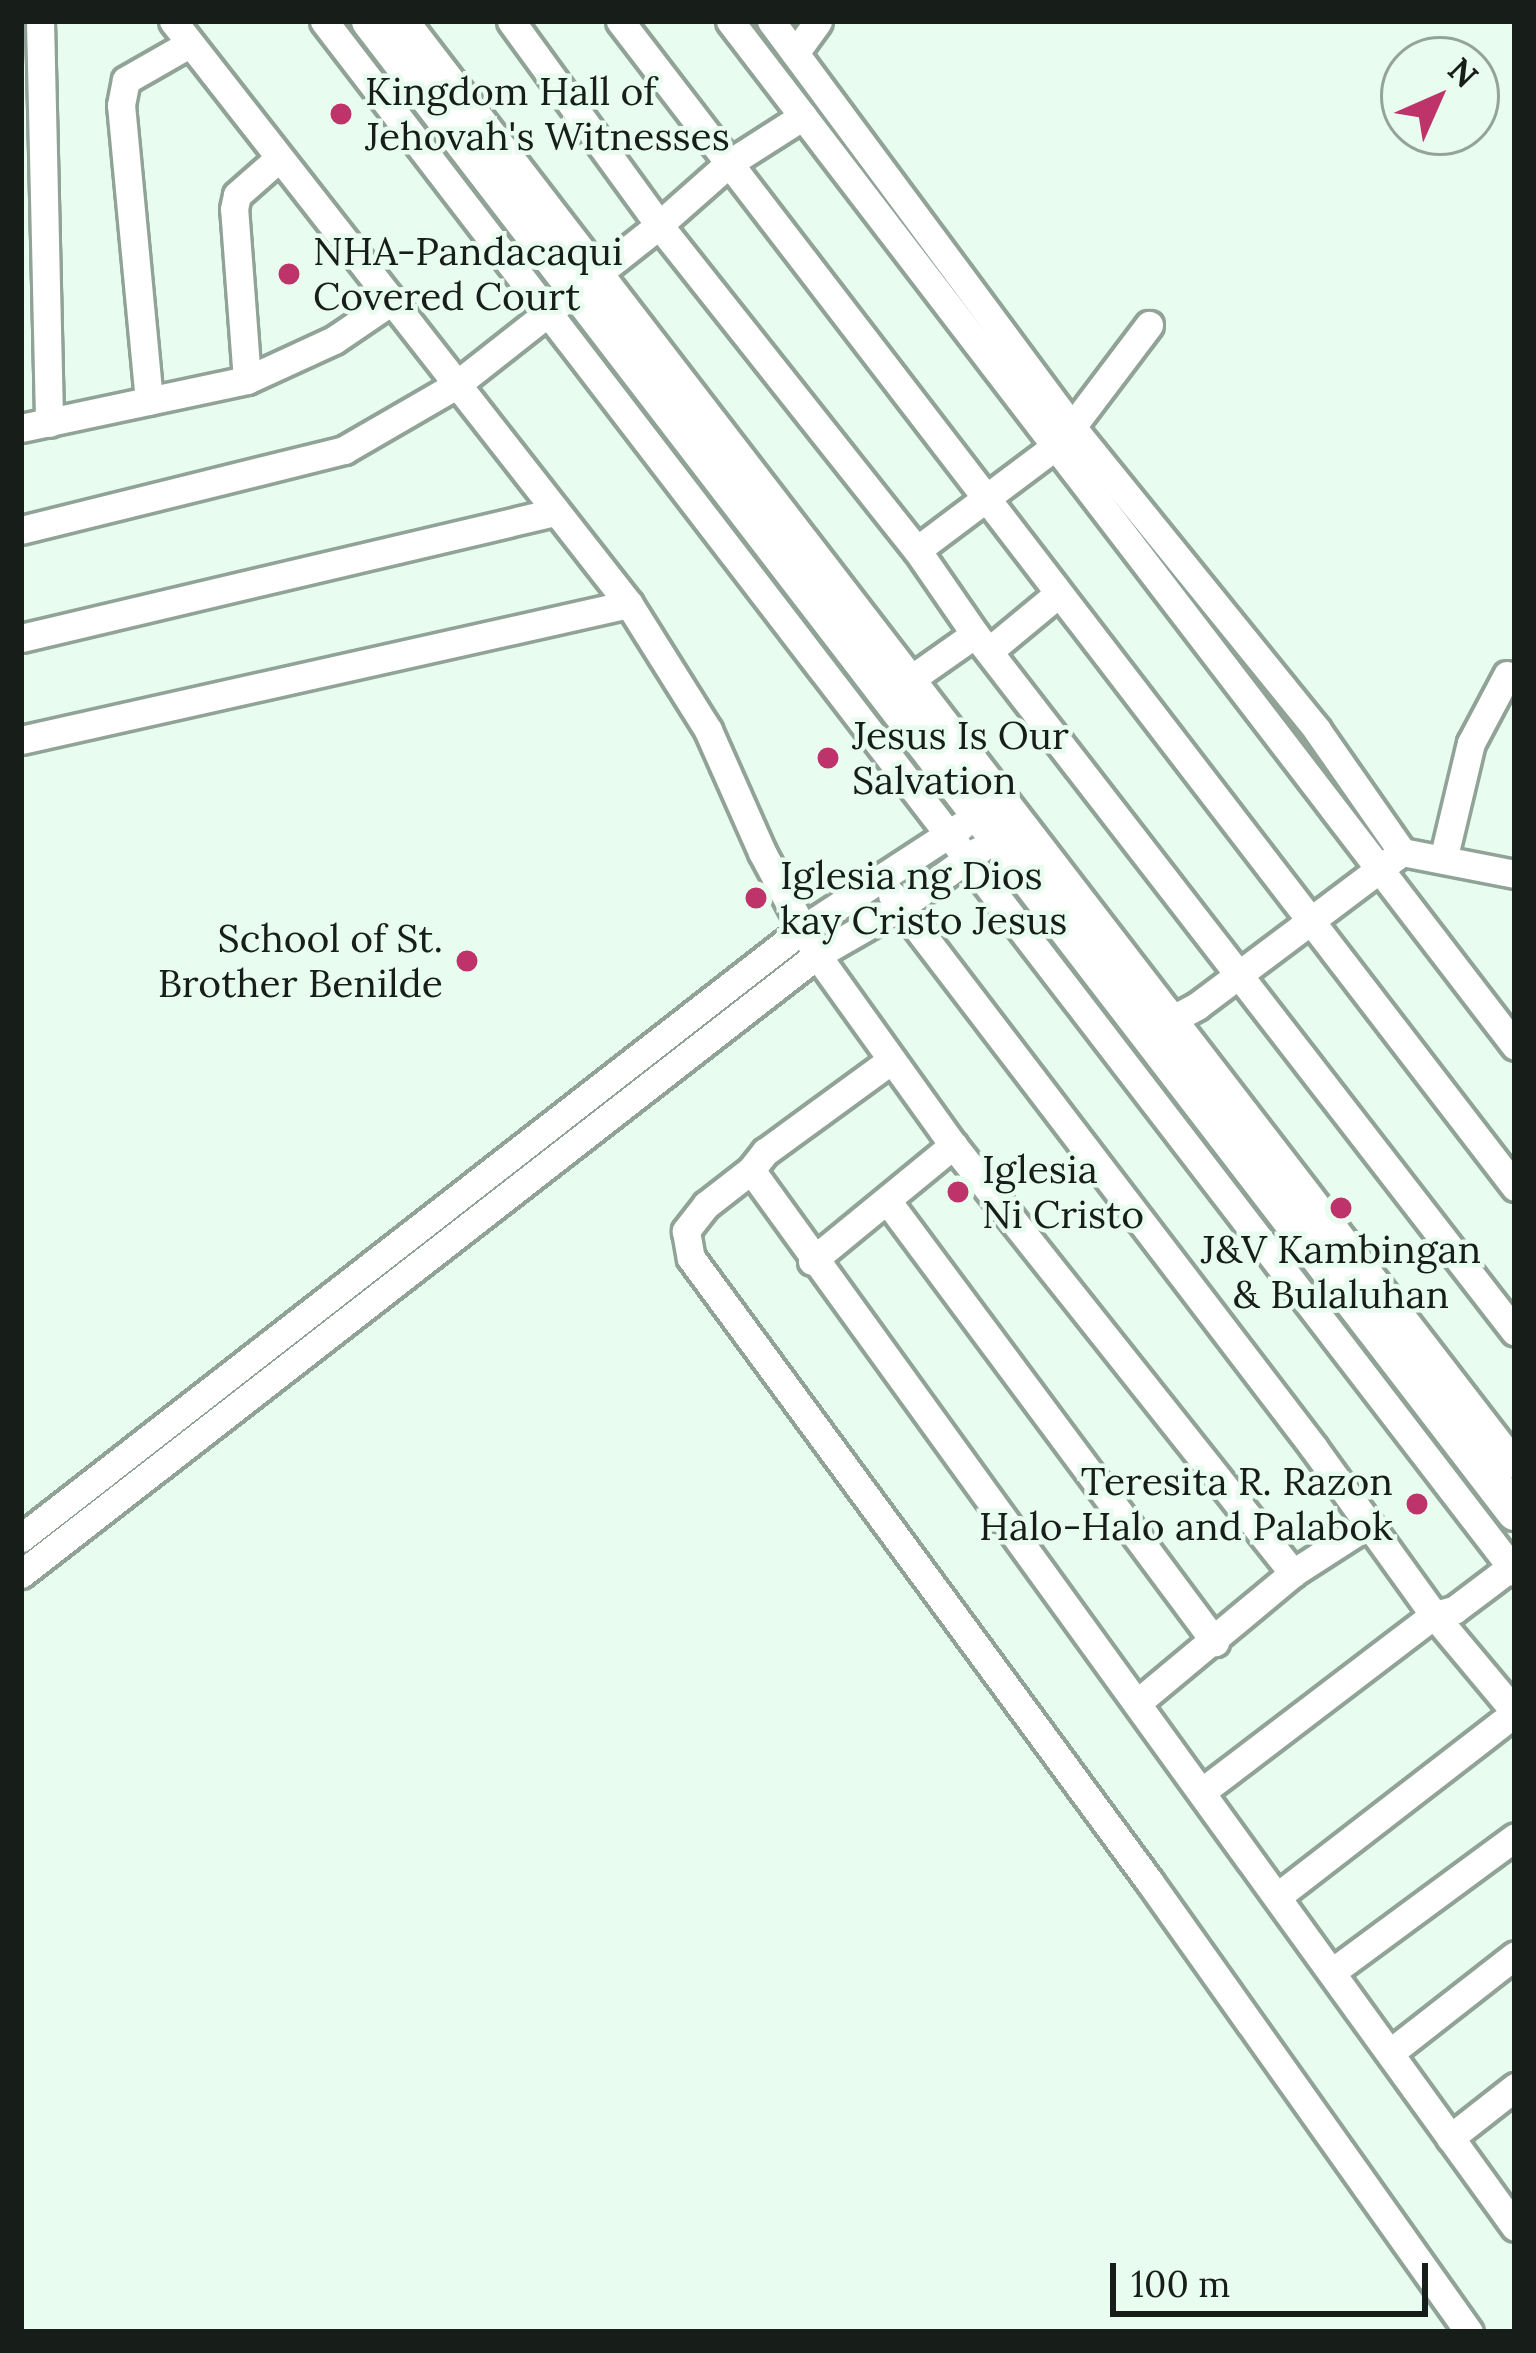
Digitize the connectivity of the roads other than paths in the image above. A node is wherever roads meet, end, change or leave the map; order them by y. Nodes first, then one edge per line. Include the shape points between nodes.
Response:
1 (40, 21) edge
2 (324, 21) edge
3 (370, 21) edge
4 (405, 21) edge
5 (511, 21) edge
6 (620, 21) edge
7 (730, 21) edge
8 (771, 21) edge
9 (818, 21) edge
10 (181, 32) edge
11 (795, 53) junction
12 (803, 116) junction
13 (278, 160) junction
14 (728, 164) junction
15 (659, 225) junction
16 (574, 293) junction
17 (390, 302) junction
18 (1149, 325) dead end
19 (248, 380) junction
20 (456, 386) junction
21 (149, 401) junction
22 (35, 426) edge
23 (1065, 436) junction
24 (983, 499) junction
25 (555, 512) junction
26 (21, 530) edge
27 (916, 550) junction
28 (1058, 595) junction
29 (629, 604) junction
30 (21, 638) edge
31 (982, 642) junction
32 (1507, 675) dead end
33 (911, 679) junction
34 (21, 740) edge
35 (948, 835) junction
36 (981, 836) junction
37 (1444, 856) junction
38 (1392, 860) junction
39 (1515, 874) edge
40 (881, 883) junction
41 (902, 906) junction
42 (1308, 918) junction
43 (803, 929) junction
44 (817, 955) junction
45 (1238, 973) junction
46 (1169, 1021) junction
47 (1515, 1046) edge
48 (890, 1060) junction
49 (952, 1145) junction
50 (751, 1170) junction
51 (1515, 1187) edge
52 (889, 1203) junction
53 (812, 1261) junction
54 (1515, 1332) edge
55 (140, 1442) junction
56 (1515, 1464) edge
57 (158, 1466) junction
58 (1515, 1512) edge
59 (1370, 1524) junction
60 (21, 1538) edge
61 (1514, 1568) edge
62 (1293, 1573) junction
63 (21, 1574) edge
64 (1434, 1615) junction
65 (1215, 1642) junction
66 (1137, 1703) junction
67 (1515, 1713) edge
68 (1204, 1790) junction
69 (1515, 1837) edge
70 (1278, 1896) junction
71 (1515, 1954) edge
72 (1332, 1972) junction
73 (1391, 2052) junction
74 (1515, 2087) edge
75 (1450, 2138) junction
76 (1511, 2214) edge
77 (1469, 2332) edge

1 - 22 street
2 - 16 street
3 - 16 street
4 - 16 street
5 - 15 street
6 - 14 street
7 - 12 street
8 - 11 street
9 - 11 street
10 - 13 street
10 - 21 street via 126,80 121,105
11 - 23 street
12 - 14 street
12 - 23 street
13 - 17 street
13 - 19 street via 237,195 234,209
14 - 15 street
14 - 24 street
15 - 16 street
15 - 27 street
16 - 20 street
16 - 33 street
16 - 35 street
16 - 36 street
17 - 19 street via 334,340
17 - 20 street
18 - 23 street
19 - 21 street
20 - 25 street
20 - 26 street via 344,450
21 - 22 street
23 - 24 street
23 - 38 street
24 - 27 street
24 - 28 street
25 - 29 street
25 - 30 street
27 - 31 street
28 - 31 street
28 - 42 street
29 - 34 street
29 - 43 street via 708,730
31 - 33 street
31 - 45 street
32 - 37 street via 1471,743
33 - 46 street
35 - 36 street
35 - 40 street
36 - 41 street
36 - 58 street
36 - 61 street
37 - 38 street
37 - 39 street
38 - 42 street
38 - 47 street
40 - 41 street
40 - 43 street
41 - 44 street
41 - 59 street
42 - 45 street
42 - 51 street
43 - 44 street
43 - 55 street
44 - 48 street
44 - 57 street
45 - 46 street
45 - 54 street
46 - 56 street
48 - 49 street
48 - 50 street
49 - 52 street
49 - 62 street
50 - 53 street
50 - 77 street via 689,1224 691,1258
52 - 53 street
52 - 65 street
53 - 66 street
55 - 57 street
55 - 60 street
57 - 63 street
59 - 62 street
59 - 64 street
61 - 64 street
62 - 65 street
64 - 67 street
64 - 68 street
65 - 66 street
66 - 68 street
67 - 70 street
68 - 70 street
69 - 72 street
70 - 72 street
71 - 73 street
72 - 73 street
73 - 75 street
74 - 75 street
75 - 76 street

